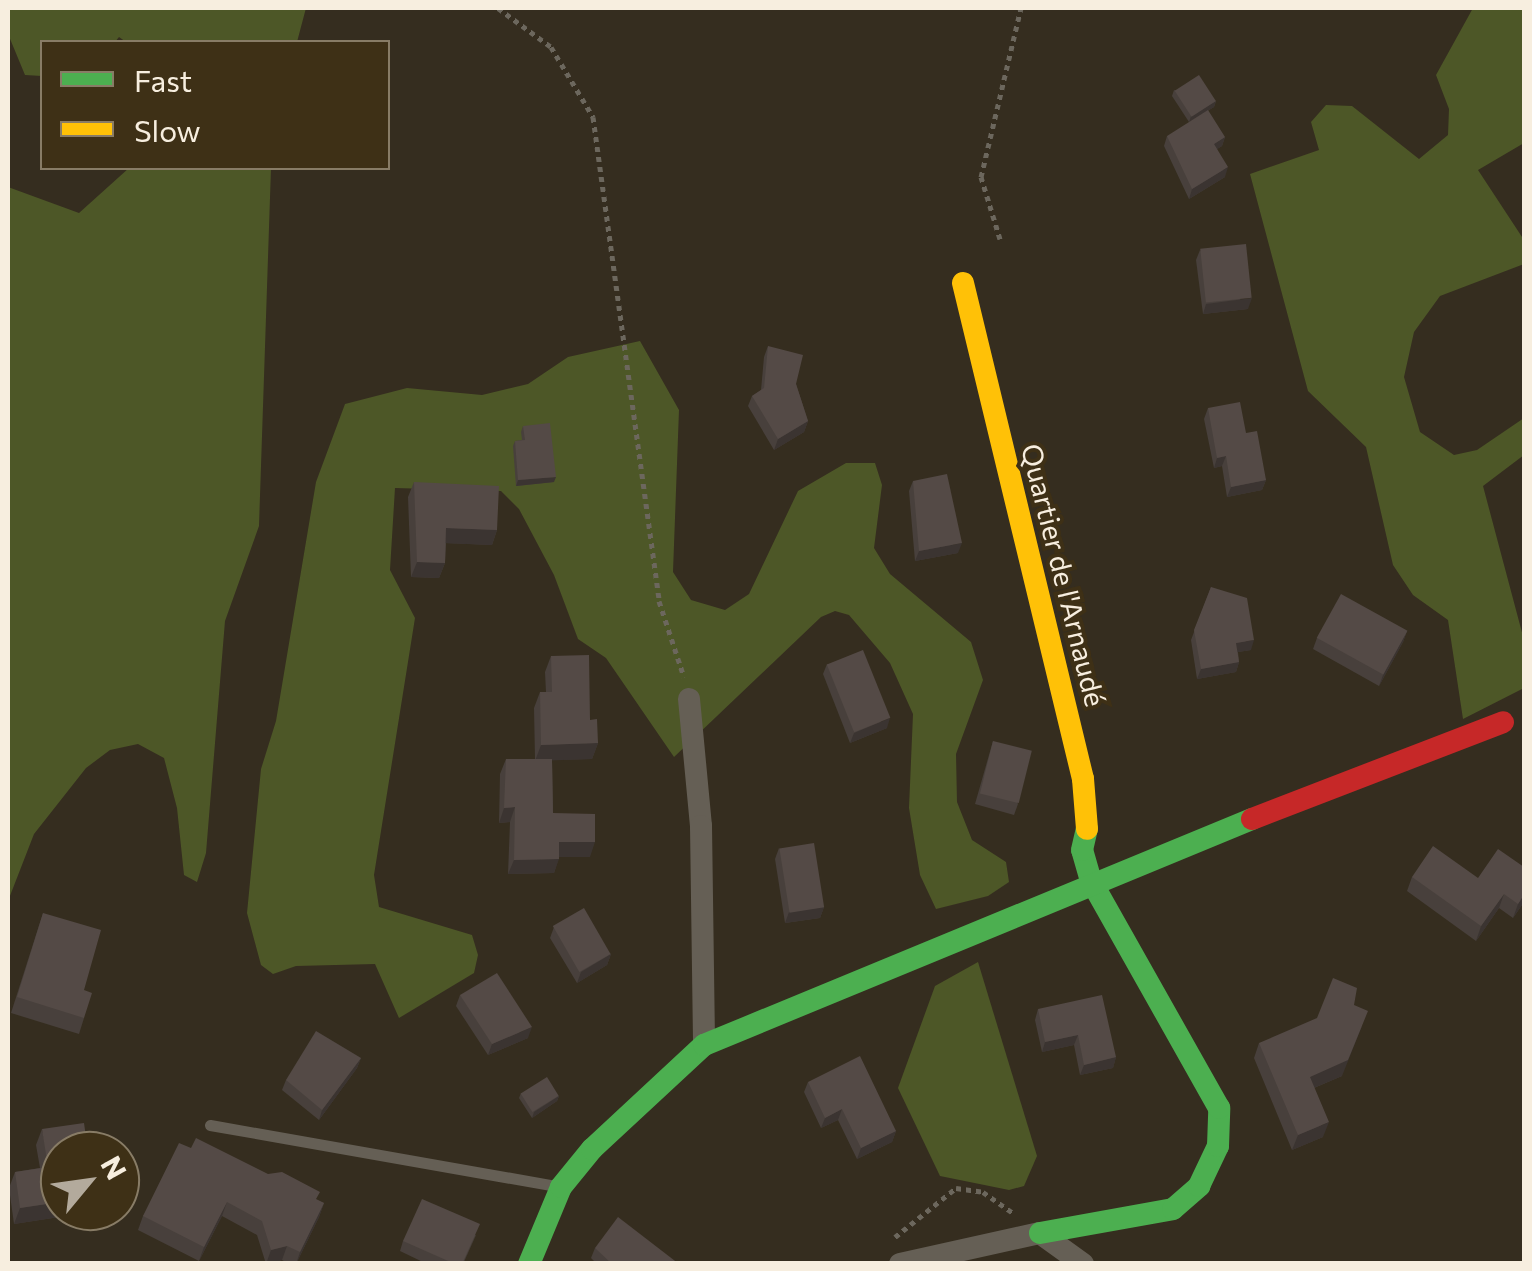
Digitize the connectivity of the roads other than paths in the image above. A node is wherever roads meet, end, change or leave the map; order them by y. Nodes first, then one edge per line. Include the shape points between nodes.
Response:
1 (963, 283) dead end
2 (688, 698) road end
3 (1503, 722) dead end
4 (1091, 881) junction
5 (704, 1045) junction
6 (210, 1125) dead end
7 (561, 1187) junction
8 (1040, 1233) junction
9 (891, 1257) edge
10 (529, 1264) edge
11 (1084, 1264) edge

1 - 4 street, Quartier de l'Arnaudé via 1084,780 1088,818 1082,850
2 - 5 street via 701,826
3 - 4 street
4 - 5 street
4 - 8 street, Quartier de l'Arnaudé via 1204,1075 1219,1108 1218,1146 1200,1186 1173,1208
5 - 7 street via 592,1149
6 - 7 lane
7 - 10 street
8 - 9 street, Quartier de l'Arnaudé
8 - 11 street

